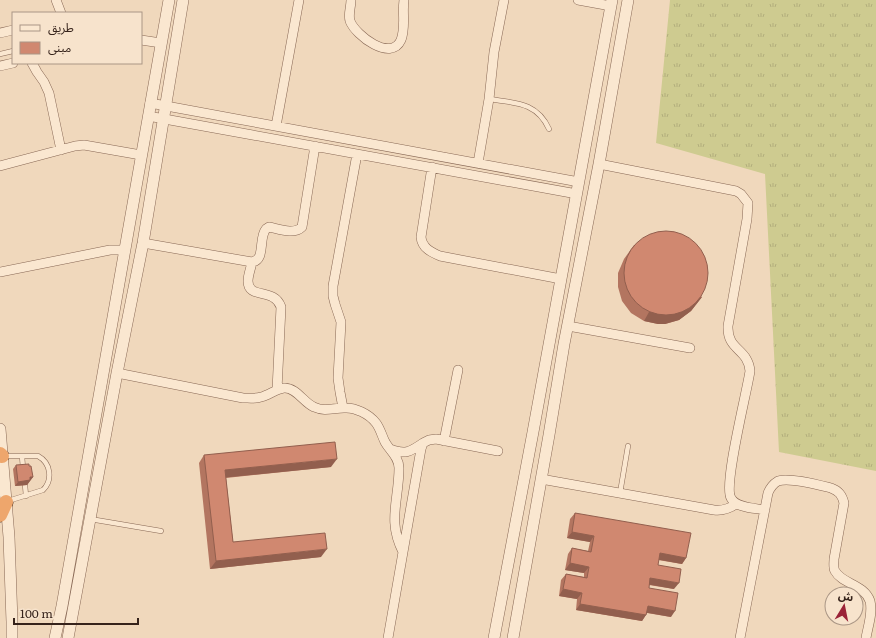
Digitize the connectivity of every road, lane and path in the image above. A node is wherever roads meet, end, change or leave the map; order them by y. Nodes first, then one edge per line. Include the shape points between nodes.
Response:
1 (56, 0) edge
2 (169, 0) edge
3 (183, 0) edge
4 (299, 0) edge
5 (351, 0) edge
6 (404, 0) edge
7 (504, 0) edge
8 (578, 0) edge
9 (628, 0) edge
10 (612, 3) edge
11 (60, 12) edge
12 (12, 30) edge
13 (0, 33) edge
14 (142, 40) edge
15 (161, 43) junction
16 (12, 51) edge
17 (0, 54) edge
18 (12, 63) edge
19 (33, 64) edge
20 (0, 66) edge
21 (489, 99) junction
22 (150, 103) junction
23 (166, 106) junction
24 (148, 116) junction
25 (163, 118) junction
26 (247, 121) junction
27 (276, 126) junction
28 (549, 129) dead end
29 (240, 132) junction
30 (315, 146) junction
31 (61, 150) junction
32 (357, 154) junction
33 (141, 155) junction
34 (478, 163) junction
35 (599, 164) junction
36 (0, 166) edge
37 (432, 167) junction
38 (521, 172) junction
39 (517, 182) junction
40 (579, 182) junction
41 (577, 194) junction
42 (143, 244) junction
43 (124, 250) junction
44 (252, 262) junction
45 (0, 272) edge
46 (561, 279) junction
47 (568, 326) junction
48 (690, 348) dead end
49 (458, 370) dead end
50 (117, 373) junction
51 (277, 390) junction
52 (343, 408) junction
53 (0, 429) edge
54 (444, 441) junction
55 (423, 443) junction
56 (628, 446) dead end
57 (390, 449) junction
58 (498, 451) dead end
59 (1, 455) edge
60 (22, 456) junction
61 (528, 458) junction
62 (544, 465) junction
63 (23, 468) edge
64 (541, 479) junction
65 (24, 485) edge
66 (620, 493) junction
67 (26, 496) junction
68 (6, 502) junction
69 (736, 504) junction
70 (765, 510) junction
71 (0, 515) edge
72 (90, 518) junction
73 (161, 531) dead end
74 (512, 545) junction
75 (403, 552) junction
76 (527, 556) junction
77 (12, 638) edge
78 (55, 638) edge
79 (68, 638) edge
80 (388, 638) edge
81 (494, 638) edge
82 (513, 638) edge
83 (740, 638) edge
84 (866, 638) edge

1 - 11 street
2 - 15 street
3 - 23 street
4 - 27 street
5 - 6 street via 349,13 355,29 380,48 395,47 400,41 403,32
7 - 21 street via 492,64
8 - 10 street
9 - 35 street
10 - 40 street
12 - 13 street
14 - 15 street
15 - 22 street
16 - 17 lane
18 - 20 street
19 - 31 street via 49,93
21 - 28 lane via 528,106 539,114
21 - 34 street
22 - 23 street
22 - 24 street
23 - 25 street
23 - 26 street
24 - 25 street
24 - 33 street
25 - 29 street
25 - 42 street
26 - 27 street
26 - 29 street via 242,124
27 - 34 street
29 - 30 street
30 - 32 street
30 - 44 street via 302,227 295,231 269,227 266,229 260,258
31 - 33 street via 84,145
31 - 36 street
32 - 37 street
32 - 52 street via 333,286 334,300 341,322 338,378
33 - 43 street
34 - 38 street
35 - 47 street
35 - 69 street via 736,191 748,203 728,326 731,342 744,354 750,371 729,483 729,494
37 - 39 street
37 - 46 street via 421,237 427,249 440,256
38 - 39 street via 521,178
38 - 40 street
39 - 41 street
40 - 41 street
41 - 46 street
42 - 44 street
42 - 50 street
43 - 45 street via 105,251
43 - 78 street
44 - 51 street via 249,286 254,292 273,297 280,302 281,307
46 - 61 street
47 - 48 street
47 - 62 street
49 - 54 street
50 - 51 street via 243,398 260,398
50 - 72 street
51 - 52 street via 288,389 320,410
52 - 57 street via 358,410 373,420
53 - 59 street
54 - 55 street via 429,440
54 - 58 street
55 - 57 street via 401,453
55 - 75 street
56 - 66 lane
57 - 75 street via 399,467 395,528
59 - 60 lane
59 - 68 street
60 - 63 lane
60 - 67 lane via 38,456 49,468 47,486
61 - 62 street via 535,464
61 - 74 street
62 - 64 street
64 - 66 street
64 - 76 street
65 - 67 lane
66 - 69 street via 714,510 728,509
67 - 68 lane
68 - 71 highway
68 - 77 street
69 - 70 street
70 - 83 street
70 - 84 street via 770,488 784,480 831,488 841,494 844,503 834,568 838,576 858,587 868,597 870,616
72 - 73 lane
72 - 79 street
74 - 76 street via 521,549
74 - 81 street
75 - 80 street
76 - 82 street

